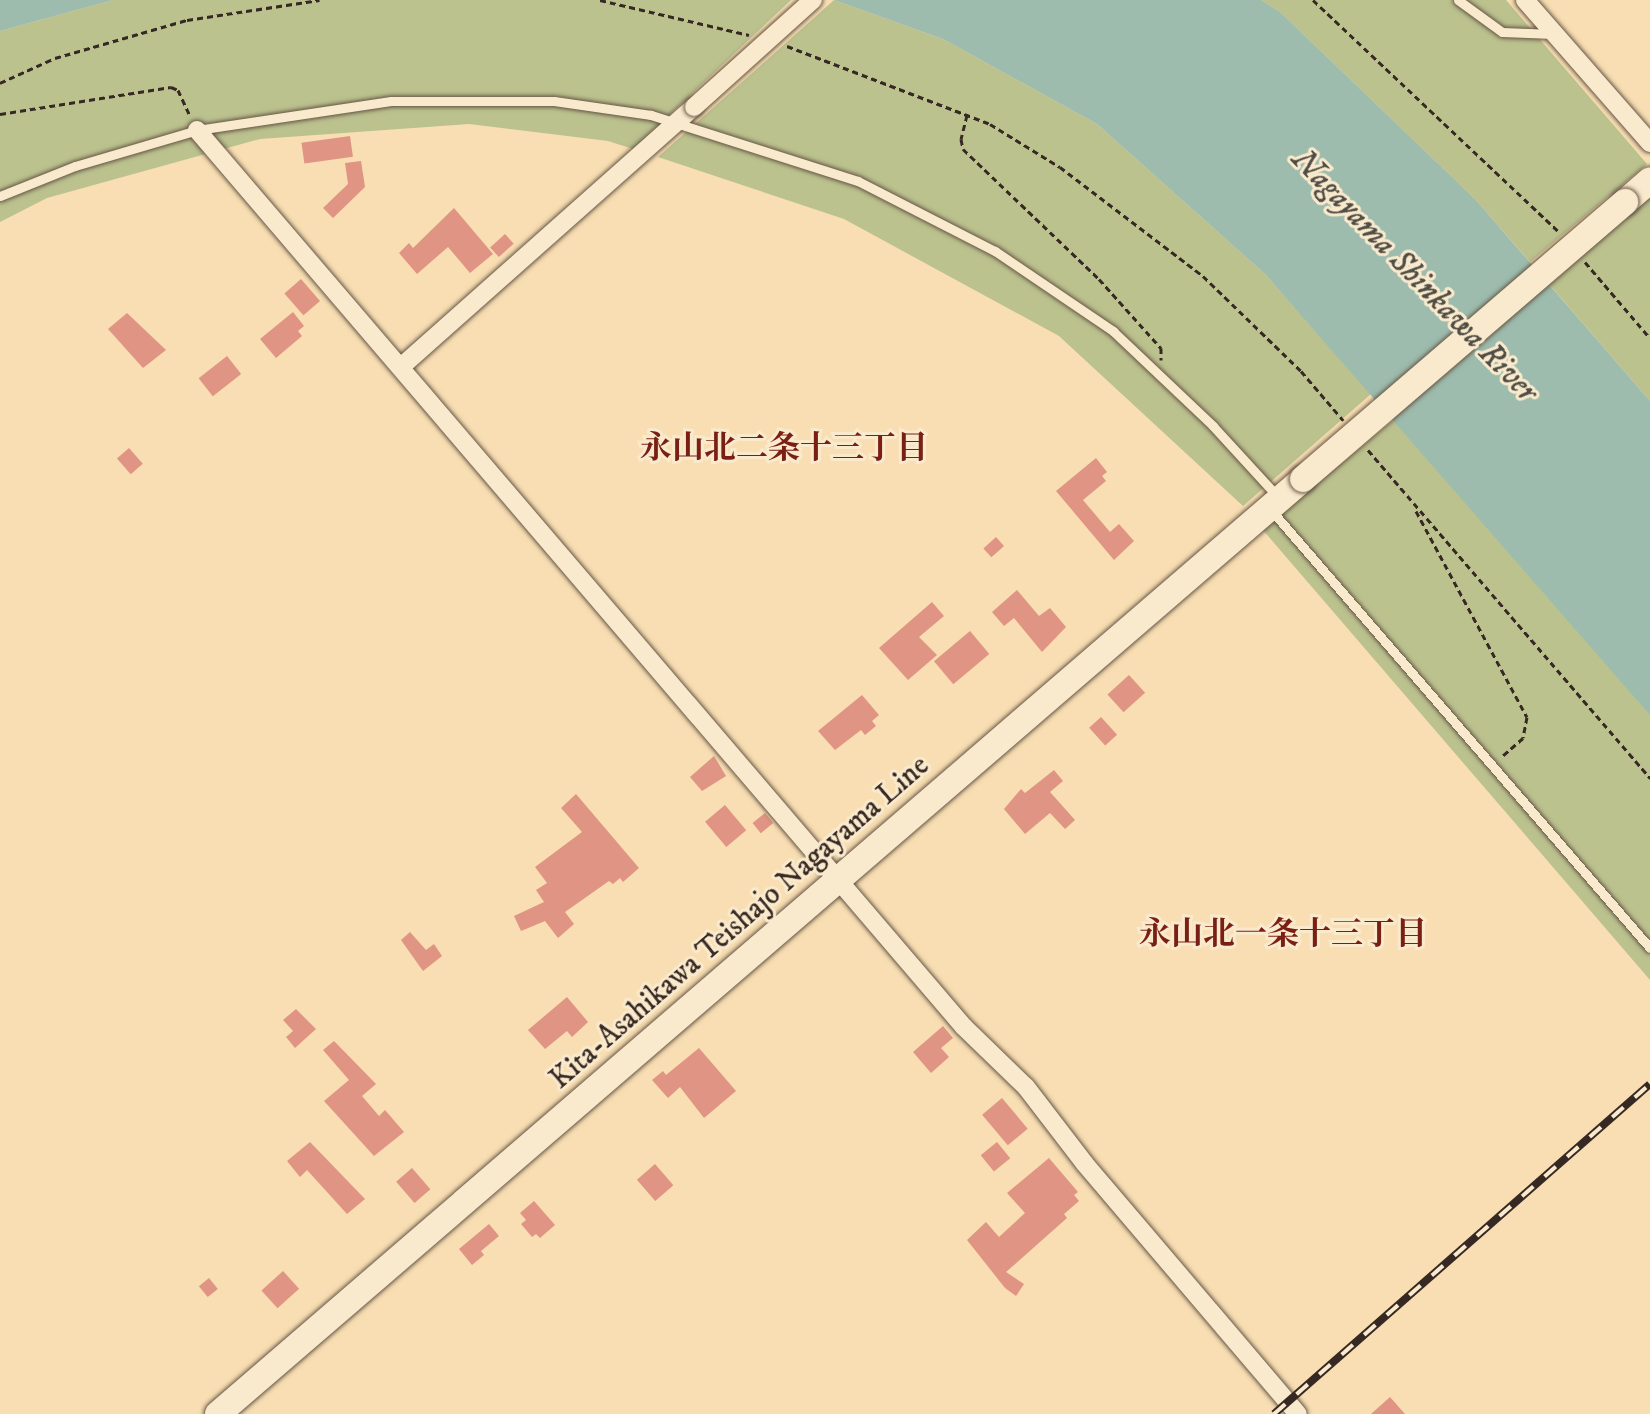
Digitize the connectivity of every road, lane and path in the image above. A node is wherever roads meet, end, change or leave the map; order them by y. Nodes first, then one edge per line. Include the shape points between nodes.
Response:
1 (320, 0) edge
2 (600, 0) edge
3 (813, 0) edge
4 (1313, 0) edge
5 (1458, 0) edge
6 (1525, 0) edge
7 (1554, 34) junction
8 (756, 37) dead end
9 (784, 45) dead end
10 (0, 83) edge
11 (0, 114) edge
12 (967, 115) junction
13 (677, 122) junction
14 (197, 130) junction
15 (1650, 143) edge
16 (1650, 180) edge
17 (0, 196) edge
18 (1561, 234) dead end
19 (1581, 257) dead end
20 (1650, 338) edge
21 (402, 366) junction
22 (1161, 377) junction
23 (1352, 431) dead end
24 (1362, 443) dead end
25 (1274, 503) junction
26 (1413, 504) junction
27 (1492, 766) junction
28 (1650, 778) edge
29 (839, 880) junction
30 (1650, 948) edge
31 (218, 1414) edge
32 (1298, 1414) edge

1 - 10 path via 187,20 55,58
2 - 8 path
3 - 13 street, bridge
4 - 18 path
5 - 7 lane via 1502,32
6 - 7 street
7 - 15 street
9 - 12 path
11 - 14 path via 171,87 178,90
12 - 22 path via 963,149 1099,279 1161,348
12 - 23 path via 1060,167 1203,276 1301,371
13 - 14 lane via 554,101 391,101
13 - 21 street
13 - 22 lane via 858,181 995,251 1113,331
14 - 17 lane via 75,166
14 - 21 street
16 - 25 main road, Kita-Asahikawa Teishajo Nagayama Line, bridge
19 - 20 path
21 - 29 street
22 - 25 lane
24 - 26 path
25 - 27 lane
25 - 29 main road, Kita-Asahikawa Teishajo Nagayama Line
26 - 27 path via 1527,717 1523,738
26 - 28 path
27 - 30 lane
29 - 31 main road, Kita-Asahikawa Teishajo Nagayama Line
29 - 32 street via 964,1027 1026,1087

